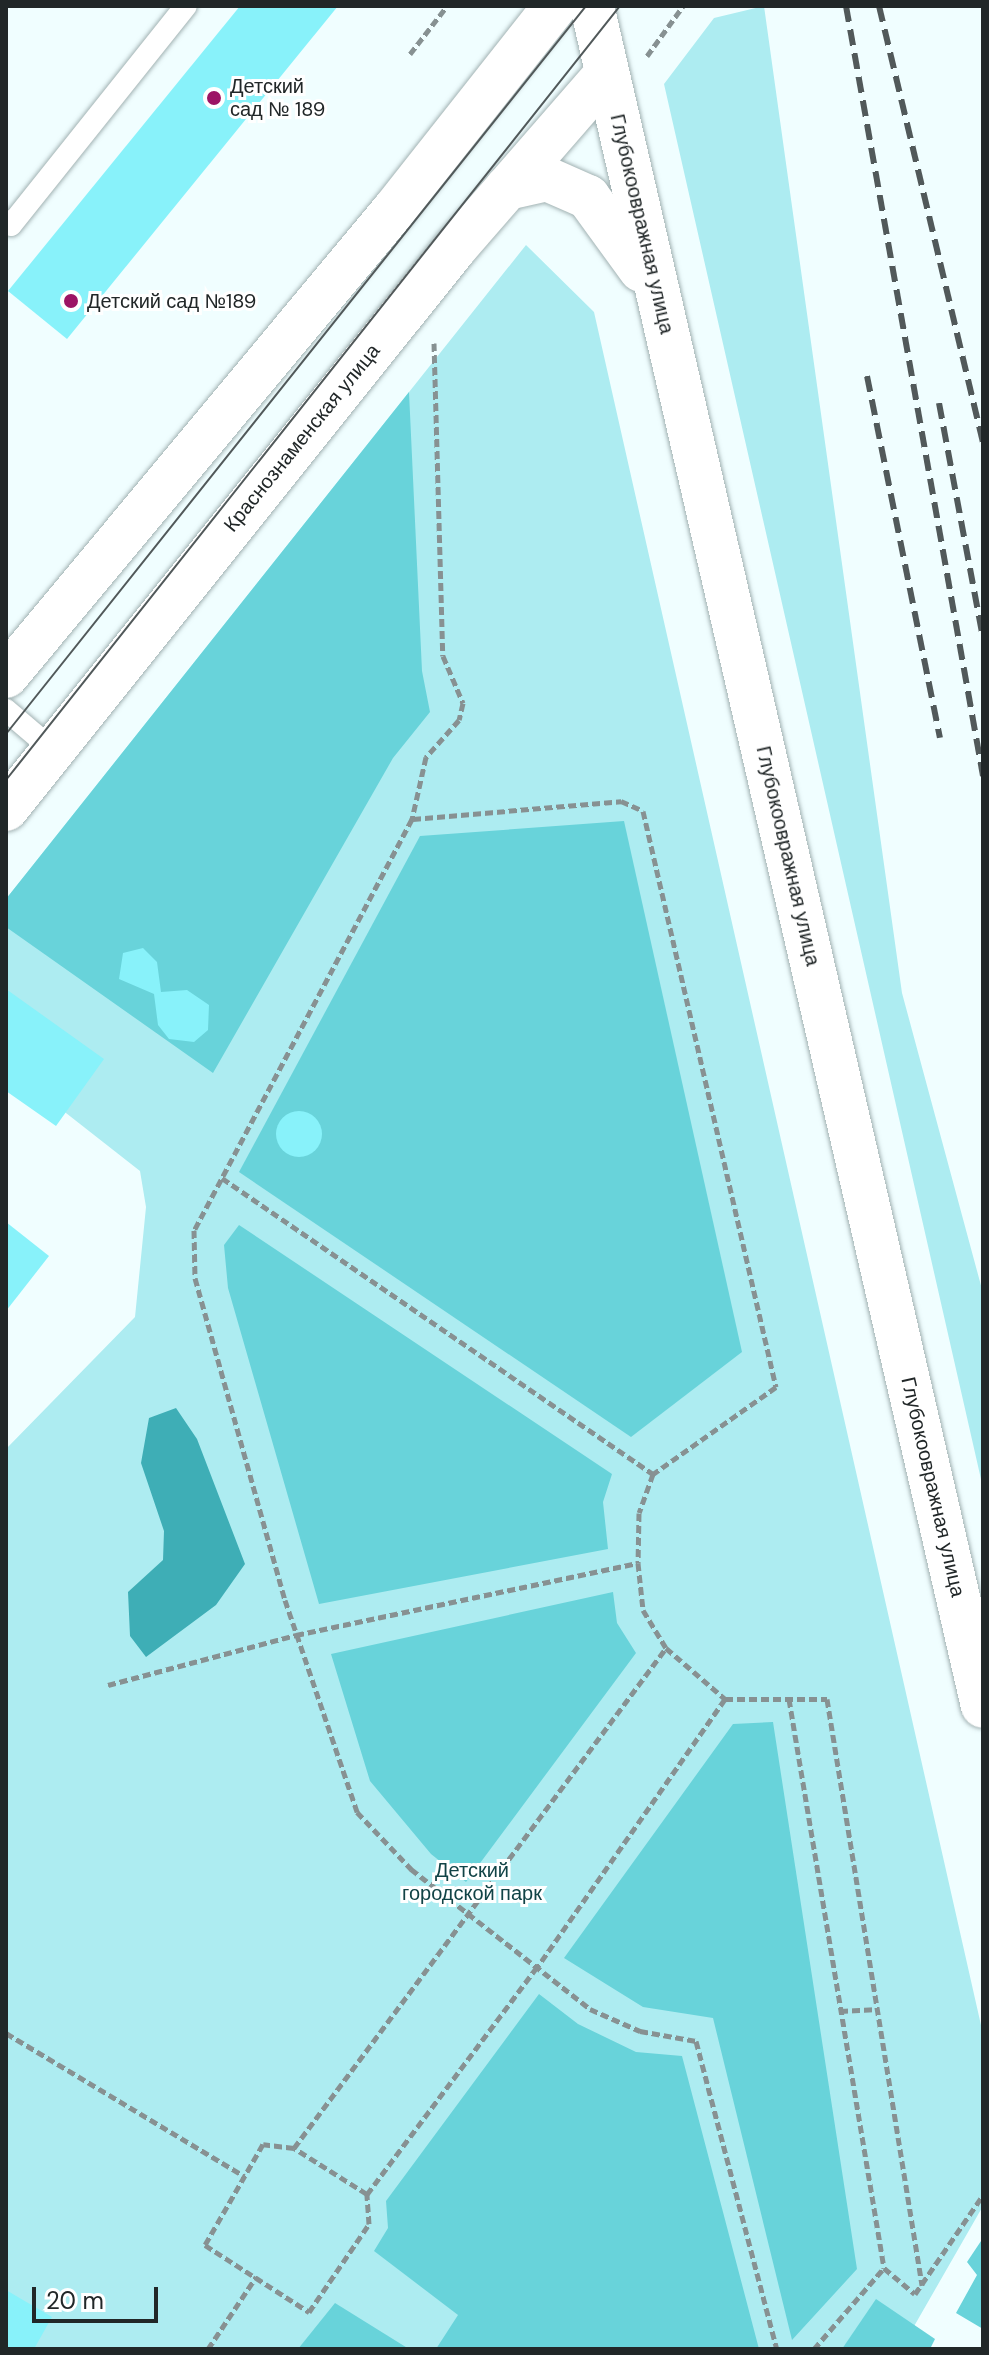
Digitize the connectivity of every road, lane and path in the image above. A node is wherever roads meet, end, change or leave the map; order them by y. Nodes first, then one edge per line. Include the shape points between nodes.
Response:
1 (186, 6) edge
2 (447, 6) edge
3 (555, 6) edge
4 (592, 6) edge
5 (683, 6) edge
6 (410, 54) dead end
7 (624, 68) junction
8 (507, 188) junction
9 (6, 221) edge
10 (662, 308) junction
11 (433, 338) dead end
12 (6, 676) edge
13 (6, 710) edge
14 (53, 750) junction
15 (6, 809) edge
16 (412, 819) junction
17 (222, 1178) junction
18 (653, 1474) junction
19 (638, 1563) junction
20 (296, 1635) junction
21 (666, 1648) junction
22 (108, 1685) dead end
23 (725, 1699) junction
24 (789, 1699) junction
25 (983, 1706) edge
26 (469, 1913) junction
27 (537, 1967) junction
28 (874, 2009) junction
29 (840, 2011) junction
30 (6, 2033) edge
31 (294, 2148) junction
32 (244, 2176) junction
33 (367, 2194) junction
34 (983, 2195) edge
35 (884, 2268) junction
36 (256, 2277) junction
37 (922, 2285) junction
38 (208, 2349) edge
39 (777, 2349) edge
40 (814, 2349) edge

1 - 9 lane via 11,225
2 - 6 path
3 - 12 main road via 394,210
4 - 7 main road, Глубокоовражная улица
5 - 7 path
7 - 8 main road, Краснознаменская улица
7 - 10 main road, Глубокоовражная улица
8 - 10 main road via 547,179 588,197 621,235
8 - 14 main road, Краснознаменская улица
10 - 25 main road, Глубокоовражная улица
11 - 16 path via 443,656 463,703 459,720 426,757
13 - 14 lane
14 - 15 main road, Краснознаменская улица
16 - 17 path
16 - 18 path via 621,801 643,811 776,1387
17 - 18 path
17 - 20 path via 194,1230 195,1278
18 - 19 path via 639,1513
19 - 20 path
19 - 21 path via 643,1610
20 - 22 path
20 - 26 path via 357,1812 411,1869
21 - 23 path
21 - 26 path
23 - 24 path
23 - 27 path
24 - 28 path via 827,1699
24 - 29 path
26 - 27 path
26 - 31 path
27 - 33 path
27 - 39 path via 590,2009 640,2031 696,2041
28 - 29 path
28 - 37 path
29 - 35 path
30 - 32 path
31 - 32 path via 263,2144
31 - 33 path
32 - 36 path via 205,2245
33 - 36 path via 369,2224 309,2312
34 - 37 path
35 - 37 path via 915,2294
35 - 40 path
36 - 38 path

